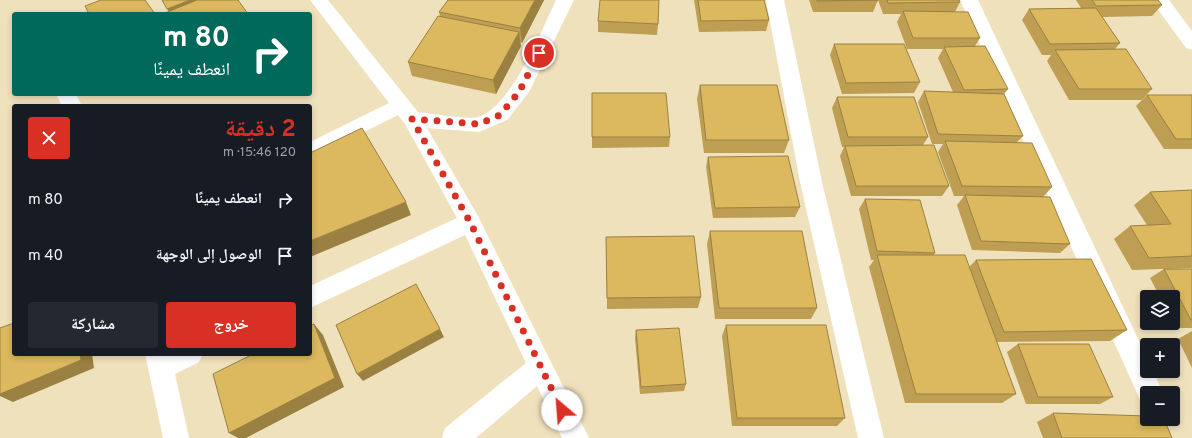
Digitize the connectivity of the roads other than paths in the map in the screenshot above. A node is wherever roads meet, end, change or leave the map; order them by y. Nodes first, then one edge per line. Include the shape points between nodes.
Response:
1 (319, 0) edge
2 (565, 0) edge
3 (775, 0) edge
4 (969, 0) edge
5 (1160, 0) edge
6 (1192, 44) edge
7 (406, 112) junction
8 (312, 150) edge
9 (470, 222) junction
10 (312, 296) edge
11 (181, 356) edge
12 (159, 361) edge
13 (540, 368) junction
14 (1147, 386) edge
15 (176, 438) edge
16 (455, 438) edge
17 (576, 438) edge
18 (871, 438) edge

1 - 7 street
2 - 7 street via 519,92 500,115 479,124
3 - 18 street via 811,182
4 - 14 street
5 - 6 street
7 - 8 street
7 - 9 street
9 - 10 street
9 - 13 street
11 - 12 street
12 - 15 street
13 - 16 street
13 - 17 street

